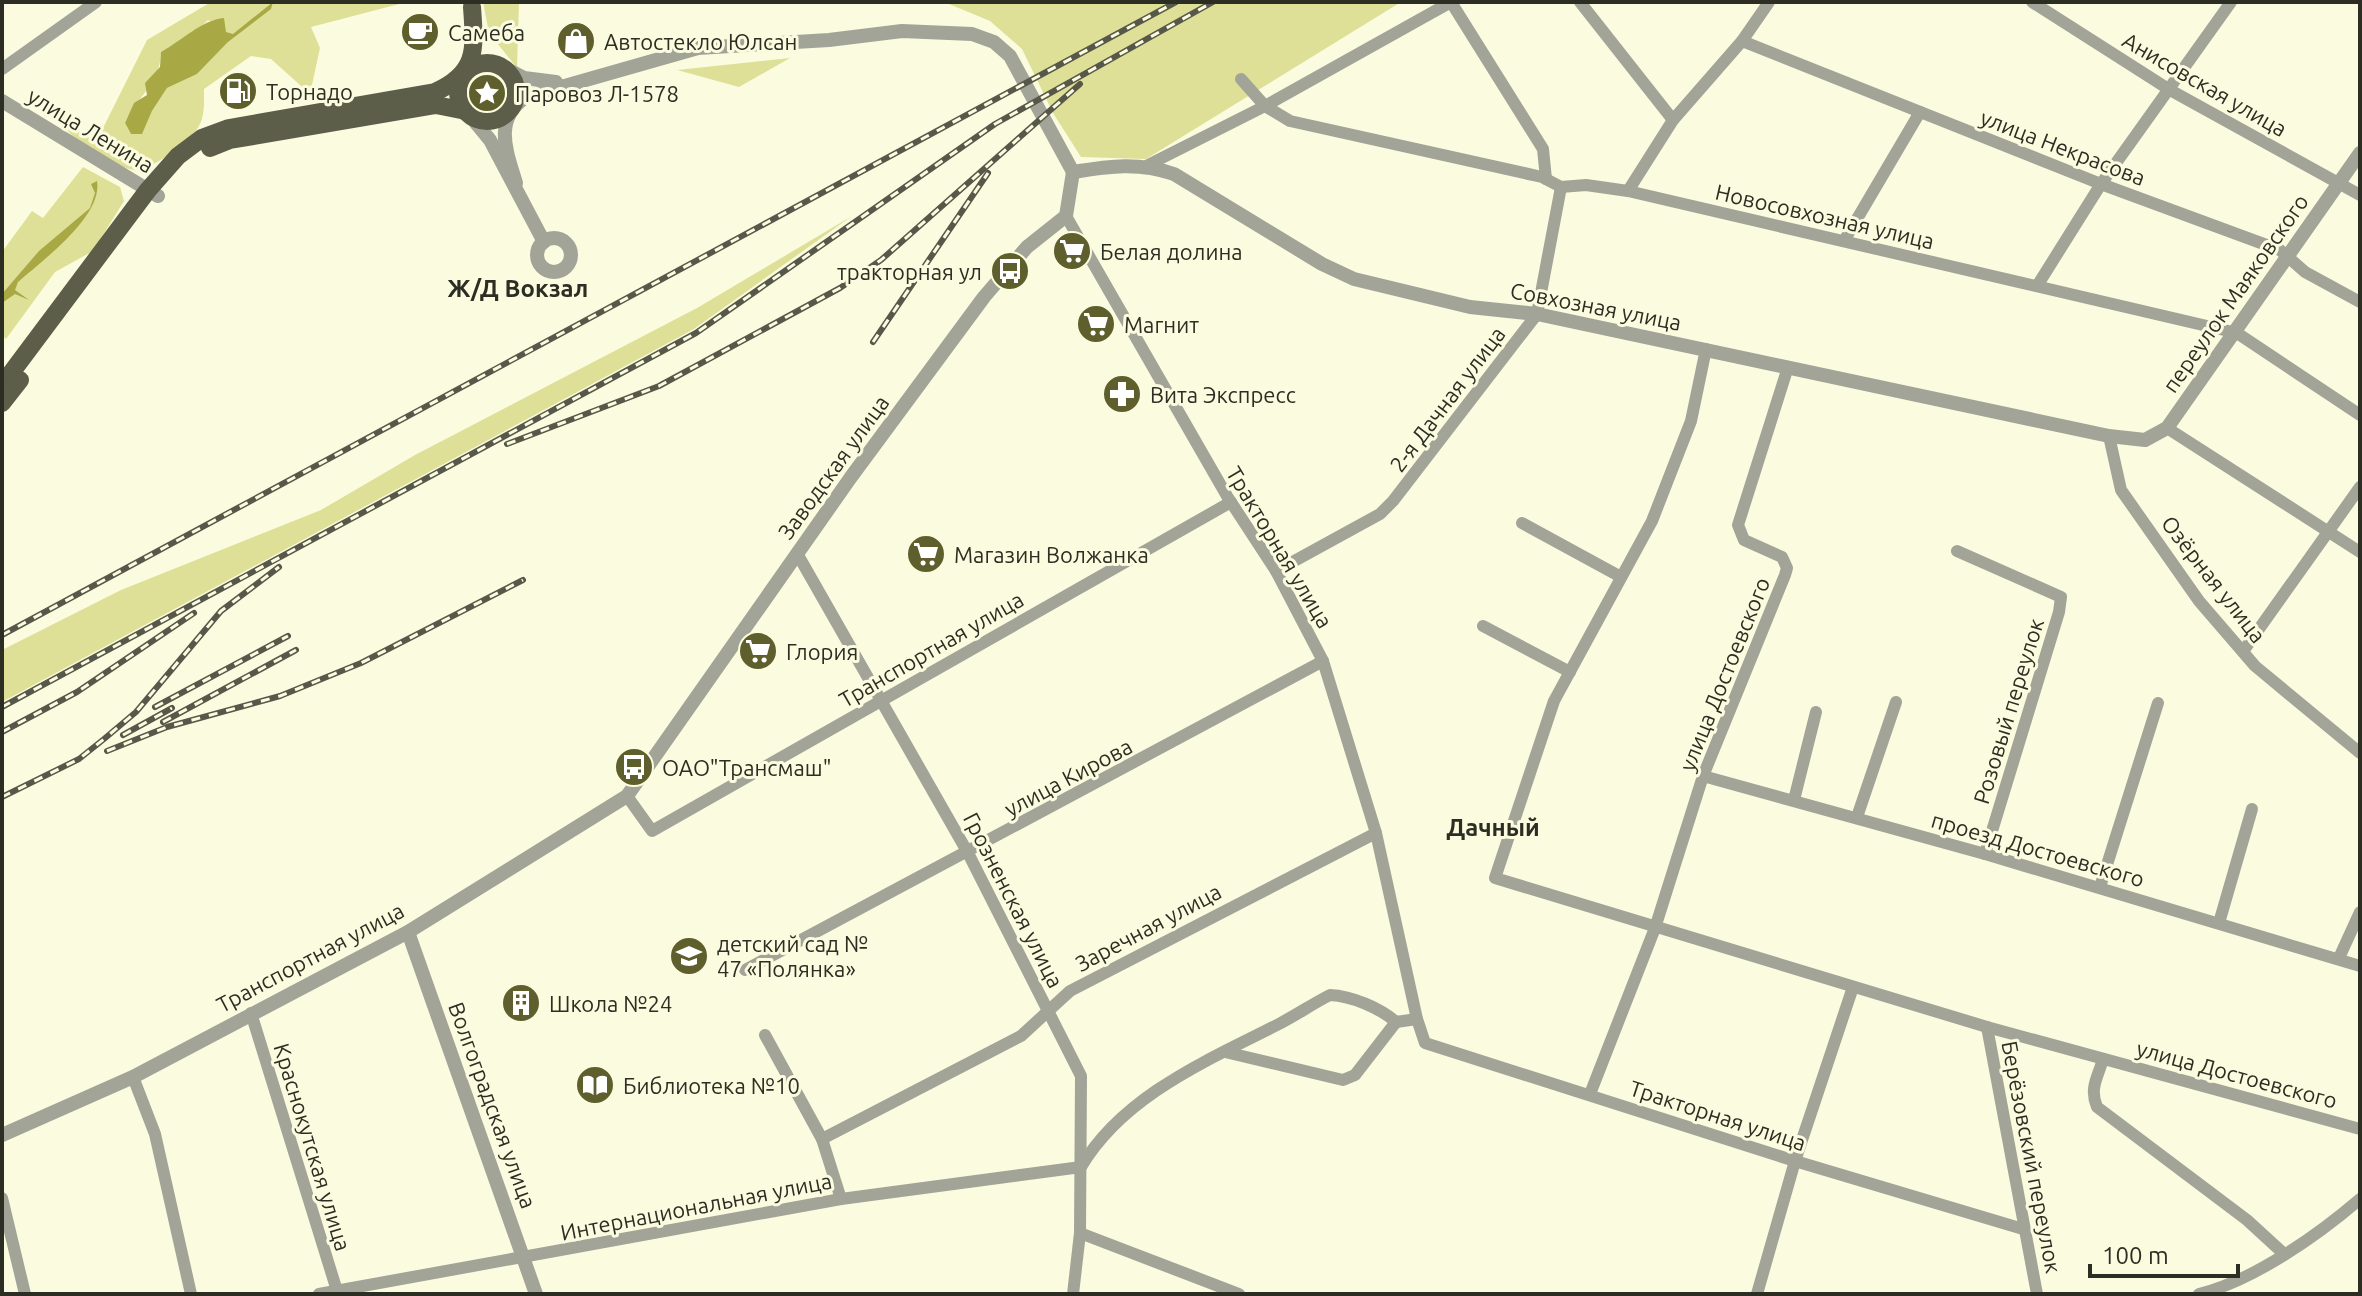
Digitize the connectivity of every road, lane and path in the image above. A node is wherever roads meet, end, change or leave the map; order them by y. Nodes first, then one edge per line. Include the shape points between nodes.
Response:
1 (96, 2) edge
2 (1451, 2) edge
3 (1580, 2) edge
4 (1769, 2) edge
5 (2032, 2) edge
6 (2231, 2) edge
7 (472, 4) edge
8 (1742, 41) junction
9 (503, 67) junction
10 (2, 69) edge
11 (463, 76) junction
12 (1241, 79) dead end
13 (573, 82) junction
14 (2170, 90) junction
15 (2, 101) edge
16 (512, 106) junction
17 (1265, 106) junction
18 (466, 111) junction
19 (1920, 112) junction
20 (1673, 120) junction
21 (2360, 153) edge
22 (1148, 165) junction
23 (1073, 172) junction
24 (1546, 179) junction
25 (516, 183) junction
26 (2101, 184) junction
27 (2339, 184) junction
28 (1561, 187) junction
29 (1628, 191) junction
30 (153, 193) junction
31 (2360, 195) edge
32 (1066, 216) junction
33 (1844, 241) junction
34 (544, 242) dead end
35 (2287, 254) junction
36 (2037, 286) junction
37 (2360, 302) edge
38 (1537, 314) junction
39 (2237, 333) junction
40 (1706, 349) junction
41 (1788, 367) junction
42 (2, 385) edge
43 (2, 403) edge
44 (2360, 415) edge
45 (2167, 428) junction
46 (2109, 436) junction
47 (2135, 440) joint
48 (2360, 487) edge
49 (1231, 502) junction
50 (1522, 523) dead end
51 (2331, 530) junction
52 (1957, 551) dead end
53 (2360, 552) edge
54 (798, 555) junction
55 (1276, 571) junction
56 (1621, 577) junction
57 (1483, 626) dead end
58 (2244, 650) junction
59 (1323, 661) junction
60 (1570, 672) junction
61 (885, 702) junction
62 (1896, 702) dead end
63 (2158, 703) dead end
64 (1816, 712) dead end
65 (2360, 753) edge
66 (1703, 776) junction
67 (627, 796) junction
68 (1794, 800) junction
69 (2252, 809) dead end
70 (1857, 817) junction
71 (1376, 833) junction
72 (968, 853) junction
73 (1985, 854) junction
74 (2100, 887) junction
75 (2360, 912) edge
76 (2219, 923) junction
77 (1655, 928) junction
78 (408, 932) junction
79 (2339, 958) junction
80 (2360, 966) edge
81 (745, 970) dead end
82 (1853, 987) junction
83 (1048, 1009) junction
84 (251, 1013) junction
85 (1417, 1019) junction
86 (1396, 1022) junction
87 (1987, 1027) junction
88 (765, 1035) dead end
89 (1225, 1052) junction
90 (2103, 1059) junction
91 (133, 1077) junction
92 (1590, 1094) junction
93 (2360, 1129) edge
94 (2, 1135) edge
95 (822, 1139) junction
96 (1795, 1161) junction
97 (1081, 1167) junction
98 (2, 1198) edge
99 (841, 1199) junction
100 (2360, 1199) edge
101 (2023, 1229) junction
102 (1080, 1233) junction
103 (2283, 1253) junction
104 (525, 1259) junction
105 (338, 1293) edge
106 (25, 1294) edge
107 (191, 1294) edge
108 (319, 1294) edge
109 (536, 1294) edge
110 (1073, 1294) edge
111 (1239, 1294) edge
112 (1757, 1294) edge
113 (2037, 1294) edge
114 (2199, 1294) edge

1 - 10 street
2 - 17 street
2 - 24 street via 1543,149
3 - 20 street
4 - 8 street
5 - 14 street, Анисовская улица
6 - 14 street
7 - 9 main road via 486,47
7 - 11 main road via 475,38
8 - 19 street, улица Некрасова
8 - 20 street
9 - 11 main road via 482,63
9 - 13 street via 524,78
9 - 16 main road via 516,86
11 - 18 main road via 458,94
11 - 30 main road via 435,92 229,128 202,138 178,156
12 - 17 street
13 - 16 street
13 - 23 street via 698,48 902,31 972,34 994,42 1010,56
14 - 26 street
14 - 27 street, Анисовская улица
15 - 30 street, улица Ленина
16 - 18 main road via 492,120
16 - 25 street via 504,130
17 - 22 street
17 - 24 street, Новосовхозная улица via 1290,121
18 - 25 street
18 - 30 main road via 436,105 230,140 206,150
19 - 26 street, улица Некрасова
19 - 33 street
20 - 29 street
21 - 27 street, переулок Маяковского
22 - 23 street, Совхозная улица
22 - 38 street, Совхозная улица via 1174,174 1354,279 1470,307
23 - 32 street
24 - 28 street, Новосовхозная улица
25 - 34 street
26 - 35 street, улица Некрасова
26 - 36 street
27 - 31 street, Анисовская улица
27 - 35 street, переулок Маяковского
28 - 29 street, Новосовхозная улица
28 - 38 street, 2-я Дачная улица
29 - 33 street, Новосовхозная улица
30 - 42 main road
30 - 43 main road
32 - 49 street, Тракторная улица
32 - 54 street, Заводская улица via 1002,275
33 - 36 street, Новосовхозная улица
35 - 37 street, улица Некрасова via 2305,272
35 - 39 street, переулок Маяковского
36 - 39 street, Новосовхозная улица
38 - 40 street, Совхозная улица
38 - 55 street, 2-я Дачная улица via 1380,514
39 - 44 street, Новосовхозная улица
39 - 45 street, переулок Маяковского
40 - 41 street, Совхозная улица
40 - 56 street via 1691,421 1652,521
41 - 46 street, Совхозная улица
41 - 66 street, улица Достоевского via 1738,525 1744,540 1782,557 1787,568
45 - 47 street, переулок Маяковского via 2153,438
45 - 51 street
46 - 47 street, Совхозная улица
46 - 58 street, Озёрная улица via 2121,490 2199,601
48 - 51 street
49 - 55 street, Тракторная улица
49 - 61 street, Транспортная улица
50 - 56 street
51 - 53 street
51 - 58 street
52 - 73 street, Розовый переулок via 2061,597
54 - 61 street, Грозненская улица
54 - 67 street, Заводская улица
55 - 59 street, Тракторная улица
56 - 60 street
57 - 60 street
58 - 65 street, Озёрная улица via 2266,676
59 - 71 street, Тракторная улица
59 - 72 street, улица Кирова
60 - 77 street, улица Достоевского via 1526,776 1495,878
61 - 67 street, Транспортная улица via 652,831
61 - 72 street, Грозненская улица
62 - 70 street
63 - 74 street
64 - 68 street
66 - 68 street, проезд Достоевского
66 - 77 street, улица Достоевского
67 - 78 street, Транспортная улица
68 - 70 street, проезд Достоевского
69 - 76 street
70 - 73 street, проезд Достоевского
71 - 83 street, Заречная улица via 1096,977
71 - 85 street, Тракторная улица
72 - 81 street, улица Кирова
72 - 83 street, Грозненская улица
73 - 74 street, проезд Достоевского
74 - 76 street, проезд Достоевского
75 - 79 street
76 - 79 street, проезд Достоевского
77 - 82 street, улица Достоевского
77 - 92 street, улица Достоевского
78 - 84 street, Транспортная улица
78 - 104 street, Волгоградская улица
79 - 80 street, проезд Достоевского
82 - 87 street, улица Достоевского
82 - 96 street
83 - 95 street, Заречная улица via 1021,1036
83 - 97 street, Грозненская улица via 1081,1076
84 - 91 street, Транспортная улица
84 - 105 street, Краснокутская улица
85 - 86 street
85 - 92 street, Тракторная улица via 1425,1043 1445,1052
86 - 89 street via 1386,1013 1330,995
86 - 89 street via 1355,1075 1343,1080
87 - 90 street, улица Достоевского
87 - 101 street, Берёзовский переулок
88 - 95 street
89 - 97 street via 1126,1115 1098,1139
90 - 93 street, улица Достоевского
90 - 103 street, улица Достоевского via 2093,1085 2097,1107
91 - 94 street, Транспортная улица
91 - 107 street via 155,1134
92 - 96 street, Тракторная улица
95 - 99 street
96 - 101 street, Тракторная улица
96 - 112 street
97 - 99 street, Интернациональная улица
97 - 102 street, Грозненская улица
98 - 106 street
99 - 104 street, Интернациональная улица
100 - 103 street
101 - 113 street, Берёзовский переулок
102 - 110 street, Грозненская улица
102 - 111 street
103 - 114 street via 2220,1289
104 - 105 street, Интернациональная улица
104 - 109 street, Волгоградская улица
105 - 108 street, Интернациональная улица

